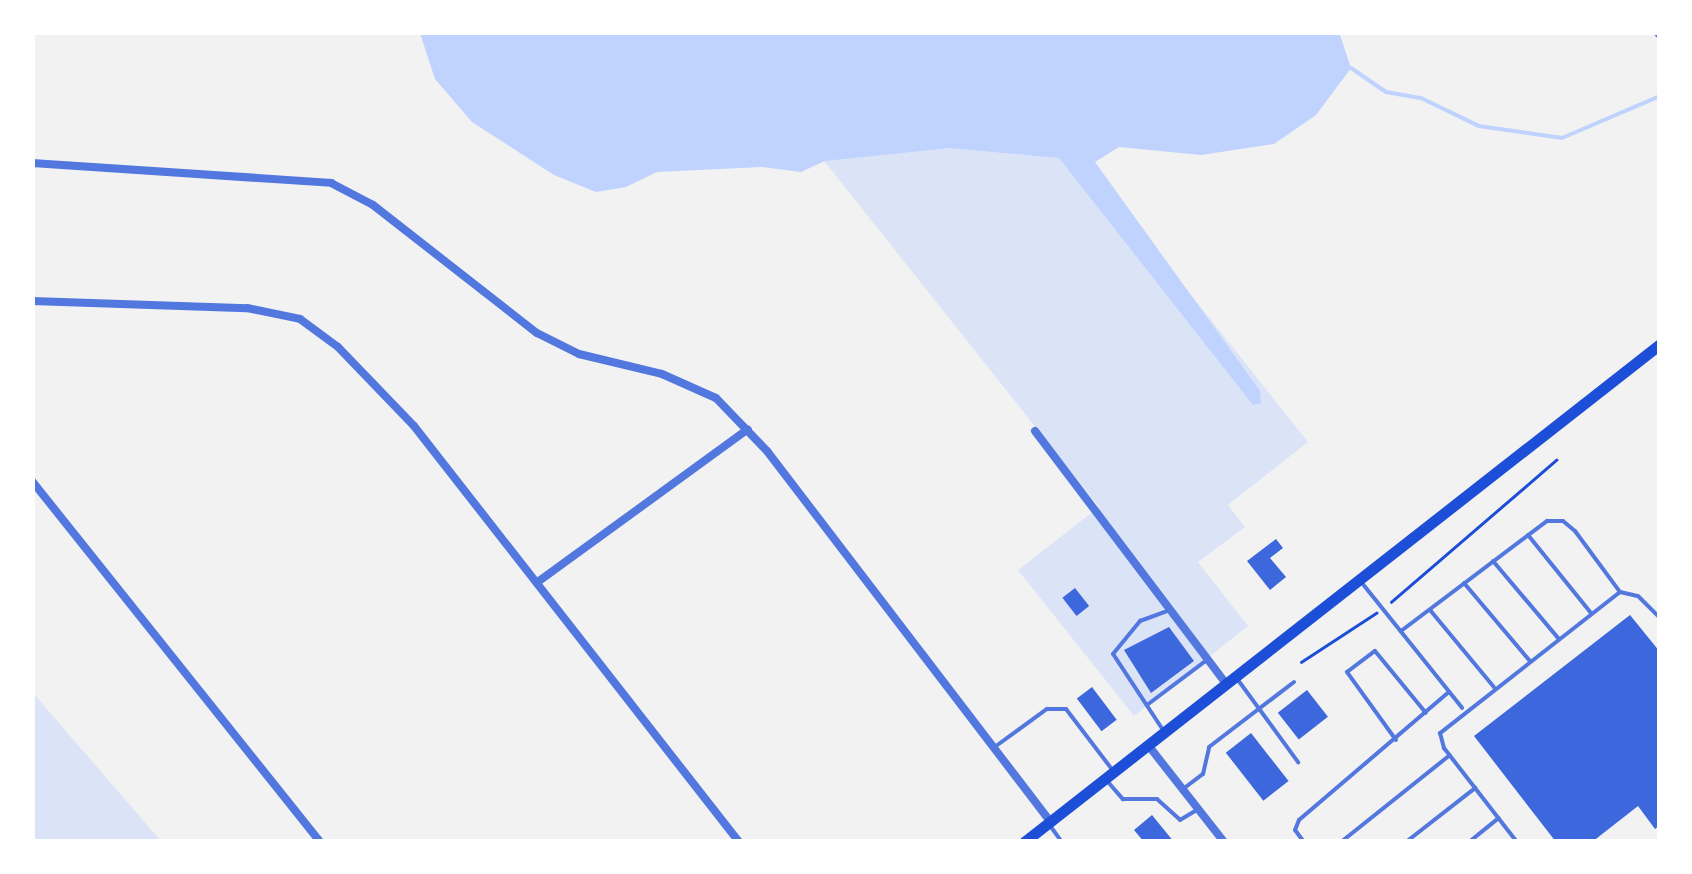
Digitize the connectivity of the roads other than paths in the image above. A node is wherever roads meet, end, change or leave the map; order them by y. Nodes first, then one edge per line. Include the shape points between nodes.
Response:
1 (32, 163) edge
2 (32, 300) edge
3 (1660, 344) edge
4 (748, 429) junction
5 (1034, 431) dead end
6 (32, 481) edge
7 (1528, 535) junction
8 (1494, 561) junction
9 (1360, 579) junction
10 (539, 581) junction
11 (1464, 583) junction
12 (1620, 592) junction
13 (1170, 610) junction
14 (1430, 610) junction
15 (1591, 613) junction
16 (1660, 618) edge
17 (1401, 631) junction
18 (1558, 638) junction
19 (1207, 660) junction
20 (1529, 660) junction
21 (1230, 680) junction
22 (1294, 682) dead end
23 (1494, 686) junction
24 (1449, 692) junction
25 (1146, 706) junction
26 (1259, 708) junction
27 (1463, 710) junction
28 (1426, 713) junction
29 (1164, 732) junction
30 (1396, 740) junction
31 (1148, 745) junction
32 (994, 748) junction
33 (1450, 756) junction
34 (1298, 762) dead end
35 (1109, 775) junction
36 (1475, 788) junction
37 (1183, 790) junction
38 (1198, 809) junction
39 (1499, 818) junction
40 (1049, 822) junction
41 (320, 842) edge
42 (739, 842) edge
43 (1024, 842) edge
44 (1062, 842) edge
45 (1224, 842) edge
46 (1304, 842) edge
47 (1341, 842) edge
48 (1406, 842) edge
49 (1469, 842) edge
50 (1517, 842) edge

1 - 4 street via 332,183 373,205 537,334 579,354 690,384
2 - 10 street via 247,308 300,319 376,382
3 - 9 highway
4 - 10 street
4 - 32 street
5 - 13 street
6 - 41 street
7 - 8 lane
7 - 12 lane via 1546,521 1563,521
7 - 15 lane
8 - 11 lane
8 - 18 lane
9 - 17 lane
9 - 21 highway
10 - 42 street
11 - 14 lane
11 - 20 lane
12 - 15 lane
12 - 16 lane via 1638,596
13 - 19 street
13 - 25 lane via 1140,620 1113,654
14 - 17 lane
14 - 23 lane
15 - 18 lane
17 - 24 lane
18 - 20 lane
19 - 21 street
19 - 25 lane
20 - 23 lane
21 - 26 lane
21 - 29 highway
22 - 26 lane
23 - 27 lane
24 - 27 lane
24 - 28 lane
25 - 29 lane
26 - 34 lane
26 - 37 lane via 1209,747 1204,774
27 - 33 lane via 1440,733
28 - 30 lane
28 - 30 lane via 1375,651 1347,672
29 - 31 highway
30 - 46 lane via 1299,820 1295,830
31 - 35 highway
31 - 37 street
32 - 35 lane via 1046,709 1066,710
32 - 40 street
33 - 36 lane
33 - 47 lane
35 - 38 lane via 1123,799 1157,799 1180,820
35 - 40 highway
36 - 39 lane
36 - 48 lane
37 - 38 street
38 - 45 street
39 - 49 lane
39 - 50 lane
40 - 43 highway
40 - 44 lane

